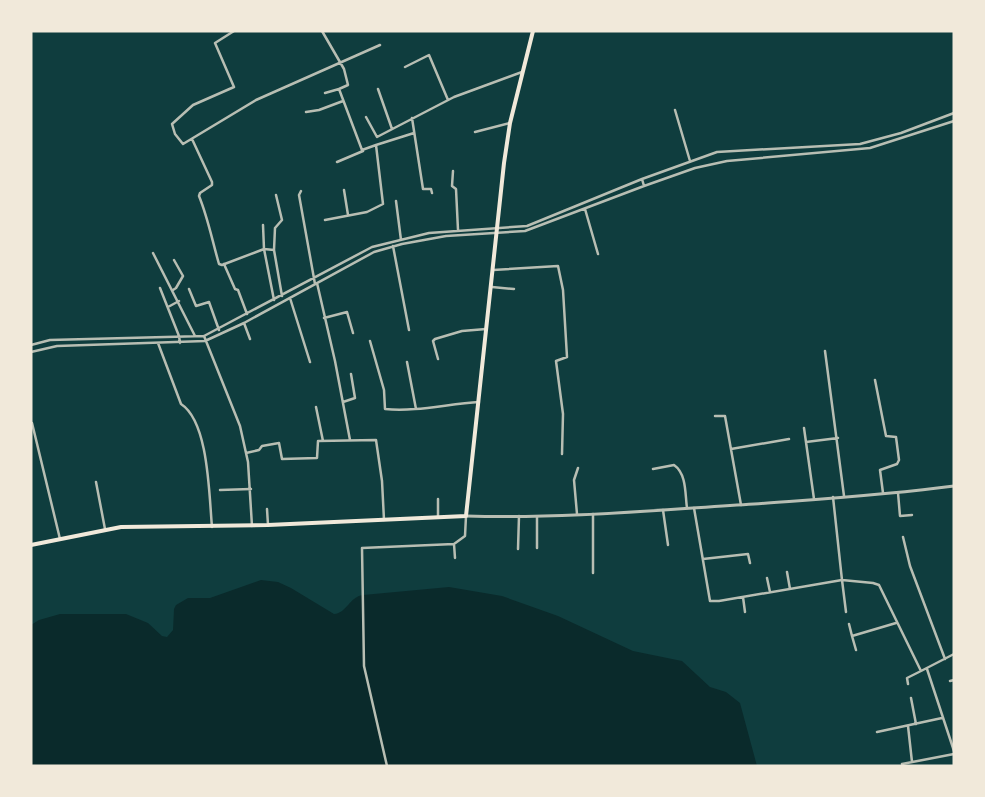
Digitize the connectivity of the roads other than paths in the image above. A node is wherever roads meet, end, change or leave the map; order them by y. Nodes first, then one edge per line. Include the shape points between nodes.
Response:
1 (234, 31) edge
2 (322, 31) edge
3 (533, 31) edge
4 (380, 45) dead end
5 (340, 63) junction
6 (405, 67) dead end
7 (522, 72) junction
8 (339, 89) junction
9 (378, 89) dead end
10 (325, 93) dead end
11 (448, 100) junction
12 (343, 101) junction
13 (675, 110) dead end
14 (306, 112) dead end
15 (954, 113) edge
16 (366, 116) dead end
17 (412, 118) junction
18 (954, 121) edge
19 (510, 123) junction
20 (392, 129) junction
21 (475, 132) dead end
22 (414, 133) junction
23 (192, 140) junction
24 (376, 145) junction
25 (363, 151) junction
26 (690, 161) junction
27 (337, 162) dead end
28 (453, 171) dead end
29 (643, 183) junction
30 (344, 190) dead end
31 (301, 191) dead end
32 (432, 193) dead end
33 (276, 195) dead end
34 (602, 199) junction
35 (396, 201) dead end
36 (585, 210) junction
37 (348, 216) junction
38 (325, 220) dead end
39 (263, 225) dead end
40 (497, 227) junction
41 (458, 230) junction
42 (496, 233) junction
43 (429, 236) junction
44 (401, 240) junction
45 (393, 246) junction
46 (264, 249) junction
47 (373, 249) junction
48 (274, 250) junction
49 (153, 253) dead end
50 (598, 254) dead end
51 (174, 260) dead end
52 (224, 264) junction
53 (494, 270) junction
54 (315, 281) junction
55 (492, 287) junction
56 (160, 288) dead end
57 (188, 289) dead end
58 (514, 289) dead end
59 (173, 290) junction
60 (282, 296) junction
61 (290, 298) junction
62 (274, 300) junction
63 (179, 301) junction
64 (168, 306) junction
65 (247, 314) junction
66 (324, 318) junction
67 (244, 323) junction
68 (219, 330) junction
69 (409, 330) dead end
70 (487, 330) junction
71 (353, 333) dead end
72 (179, 336) junction
73 (195, 336) junction
74 (204, 336) junction
75 (250, 339) dead end
76 (205, 341) junction
77 (370, 341) dead end
78 (158, 343) junction
79 (180, 343) junction
80 (31, 345) edge
81 (826, 351) dead end
82 (31, 352) edge
83 (438, 359) dead end
84 (310, 362) dead end
85 (407, 362) dead end
86 (351, 374) dead end
87 (875, 380) dead end
88 (343, 402) junction
89 (479, 402) junction
90 (316, 407) dead end
91 (416, 409) junction
92 (715, 416) dead end
93 (32, 423) edge
94 (804, 428) dead end
95 (838, 438) junction
96 (789, 439) dead end
97 (350, 440) junction
98 (323, 441) junction
99 (806, 442) junction
100 (731, 450) junction
101 (246, 453) junction
102 (562, 454) dead end
103 (578, 468) dead end
104 (654, 469) dead end
105 (96, 482) dead end
106 (954, 486) edge
107 (251, 489) junction
108 (220, 490) dead end
109 (898, 493) junction
110 (883, 495) junction
111 (833, 496) junction
112 (844, 496) junction
113 (438, 499) dead end
114 (814, 499) junction
115 (741, 505) junction
116 (687, 508) junction
117 (694, 508) junction
118 (267, 509) dead end
119 (663, 510) junction
120 (577, 514) junction
121 (592, 514) junction
122 (912, 514) dead end
123 (536, 515) junction
124 (466, 516) junction
125 (519, 516) junction
126 (438, 518) junction
127 (384, 520) junction
128 (268, 525) junction
129 (212, 526) junction
130 (252, 526) junction
131 (106, 529) junction
132 (903, 537) dead end
133 (60, 539) junction
134 (454, 544) junction
135 (31, 545) edge
136 (668, 545) dead end
137 (537, 548) dead end
138 (518, 549) dead end
139 (456, 558) dead end
140 (703, 559) junction
141 (750, 563) dead end
142 (787, 572) dead end
143 (593, 573) dead end
144 (767, 578) dead end
145 (842, 580) junction
146 (790, 589) junction
147 (770, 592) junction
148 (743, 597) junction
149 (746, 612) dead end
150 (846, 612) dead end
151 (896, 623) junction
152 (849, 624) dead end
153 (852, 636) junction
154 (856, 650) dead end
155 (954, 654) edge
156 (945, 659) junction
157 (927, 669) junction
158 (921, 671) junction
159 (908, 684) dead end
160 (911, 698) dead end
161 (942, 718) junction
162 (916, 724) junction
163 (908, 726) junction
164 (877, 732) dead end
165 (954, 753) edge
166 (912, 762) junction
167 (902, 764) dead end
168 (387, 766) edge

1 - 23 street via 215,43 234,87 192,105 171,125 183,144
2 - 5 street
3 - 7 main road
4 - 5 street
5 - 8 street via 348,85
5 - 23 street via 256,100
6 - 11 street via 429,55
7 - 11 street
7 - 19 main road
8 - 10 street
8 - 12 street
9 - 20 street
11 - 17 street
12 - 14 street
12 - 25 street
13 - 26 street
15 - 26 street via 901,134 860,144 730,150
16 - 20 street via 376,137
17 - 20 street
17 - 22 street
18 - 29 street via 870,148 727,161
19 - 21 street
19 - 40 main road
22 - 24 street
22 - 32 street via 423,189 431,188
23 - 52 street via 212,182 199,196 220,264
24 - 25 street
24 - 37 street via 383,204
25 - 27 street
26 - 29 street
28 - 41 street
29 - 34 street
29 - 34 street
30 - 37 street
31 - 54 street via 299,195
33 - 48 street via 282,220 275,228
34 - 36 street
34 - 40 street via 527,226
35 - 44 street
36 - 42 street via 525,231
36 - 50 street
37 - 38 street
39 - 46 street
40 - 41 street
40 - 42 main road
41 - 43 street
42 - 43 street
42 - 53 main road
43 - 44 street
43 - 45 street
44 - 47 street
45 - 47 street
45 - 69 street
46 - 48 street
46 - 52 street
46 - 62 street
47 - 54 street
47 - 54 street
48 - 60 street
49 - 59 street
51 - 59 street via 183,276
52 - 65 street
53 - 55 main road
53 - 102 street via 558,266 563,290 567,356 556,361 563,414
54 - 60 street
54 - 61 street
54 - 66 street
55 - 58 street
55 - 70 main road
56 - 64 street
57 - 68 street via 196,306 209,302
59 - 63 street
60 - 62 street
61 - 67 street
61 - 84 street
62 - 65 street
63 - 64 street
63 - 73 street
64 - 72 street
65 - 68 street
66 - 71 street via 347,312
66 - 88 street
67 - 75 street
67 - 76 street
68 - 74 street
70 - 83 street via 471,330 435,339
70 - 89 main road
72 - 73 street
72 - 79 street
72 - 80 street via 50,340
73 - 74 street
74 - 76 street
76 - 79 street
76 - 101 street via 240,426
77 - 91 street via 384,390 385,409
78 - 79 street
78 - 82 street via 57,346
78 - 129 street via 181,404 200,432
81 - 95 street
85 - 91 street
86 - 88 street via 355,398
87 - 110 street via 886,436 896,437 899,460 897,464 880,470
88 - 97 street
89 - 91 street
89 - 124 main road
90 - 98 street
92 - 100 street via 724,416
93 - 133 street
94 - 99 street
95 - 99 street
95 - 112 street
96 - 100 street
97 - 98 street
97 - 127 street via 378,442
98 - 101 street via 317,442 317,458 282,459 279,442
99 - 114 street
100 - 115 street
101 - 107 street
103 - 120 street via 574,480
104 - 116 street via 672,466 679,469 683,476
105 - 131 street
106 - 109 street
107 - 108 street
107 - 130 street
109 - 110 street
109 - 122 street via 900,516
110 - 112 street
111 - 112 street
111 - 114 street
111 - 145 street
113 - 126 street
114 - 115 street
115 - 117 street
116 - 117 street
116 - 119 street
117 - 140 street
118 - 128 street
119 - 121 street
119 - 136 street
120 - 121 street
120 - 123 street
121 - 143 street
123 - 125 street
123 - 137 street
124 - 125 street
124 - 126 main road
124 - 134 street via 465,536
125 - 138 street
126 - 127 main road
127 - 128 main road
128 - 130 main road
129 - 130 main road
129 - 131 main road
131 - 133 main road
132 - 156 street via 910,566
133 - 135 main road
134 - 139 street
134 - 168 street via 362,548 364,666
140 - 141 street via 748,554
140 - 148 street via 710,601
142 - 146 street
144 - 147 street
145 - 146 street
145 - 150 street
145 - 151 street via 878,584
146 - 147 street
147 - 148 street
148 - 149 street
151 - 153 street
151 - 158 street
152 - 153 street
153 - 154 street
155 - 156 street
156 - 157 street
157 - 158 street
157 - 161 street
158 - 159 street via 907,678
160 - 162 street
161 - 162 street
161 - 165 street
162 - 163 street
163 - 164 street
163 - 166 street
165 - 166 street
166 - 167 street

